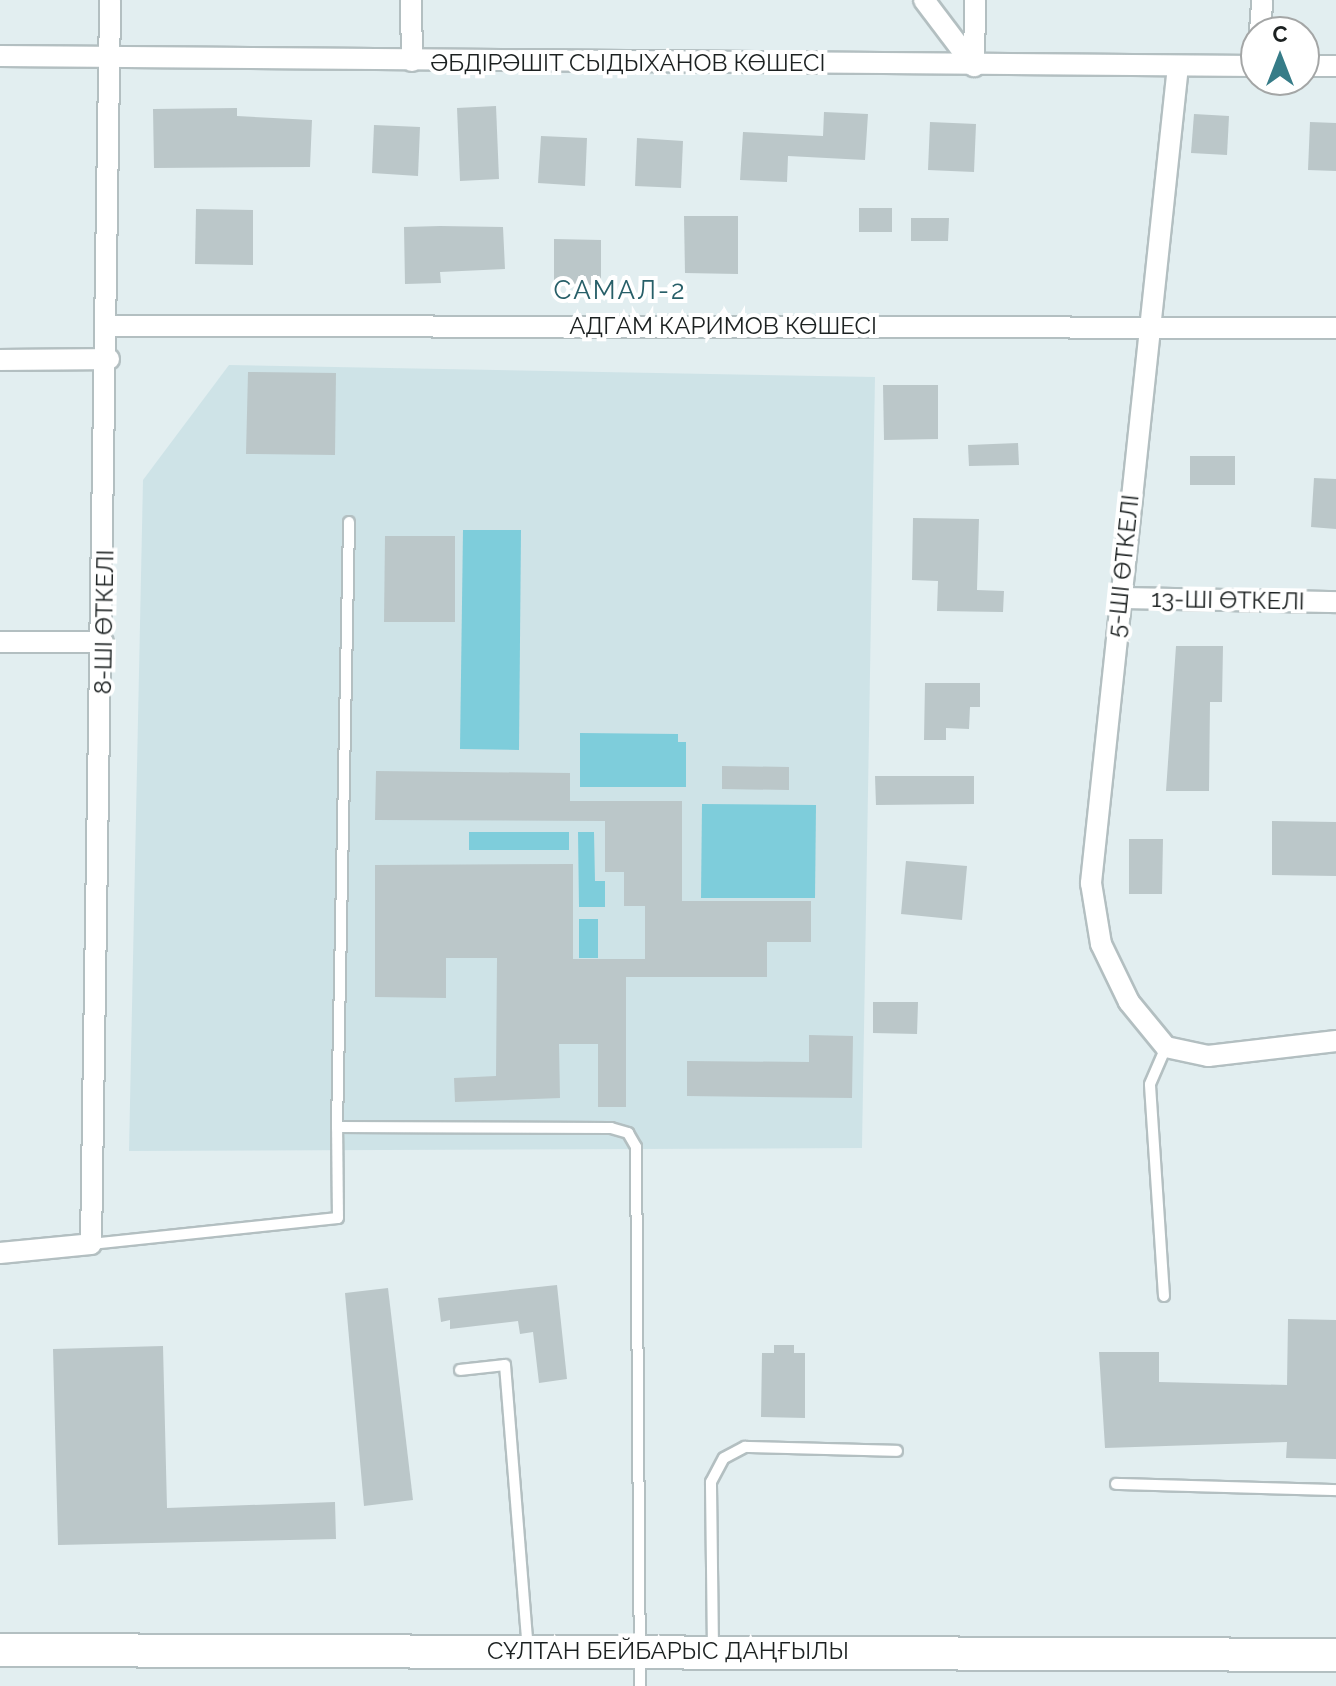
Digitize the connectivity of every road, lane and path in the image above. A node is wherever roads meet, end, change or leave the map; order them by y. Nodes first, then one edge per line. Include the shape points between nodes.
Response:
1 (110, 0) edge
2 (411, 0) edge
3 (924, 0) edge
4 (975, 0) edge
5 (0, 56) edge
6 (111, 58) junction
7 (412, 61) junction
8 (974, 66) junction
9 (1178, 66) junction
10 (1240, 66) edge
11 (109, 326) junction
12 (1148, 326) junction
13 (1336, 328) edge
14 (109, 359) junction
15 (0, 360) edge
16 (349, 522) dead end
17 (1120, 598) junction
18 (1336, 602) edge
19 (103, 642) junction
20 (1, 643) edge
21 (1336, 1041) edge
22 (1166, 1047) junction
23 (337, 1127) junction
24 (91, 1244) junction
25 (0, 1253) edge
26 (1164, 1296) dead end
27 (460, 1370) dead end
28 (897, 1451) dead end
29 (1116, 1484) dead end
30 (1336, 1490) edge
31 (713, 1649) junction
32 (0, 1650) edge
33 (640, 1650) junction
34 (528, 1651) junction
35 (1336, 1655) edge
36 (640, 1686) edge

1 - 6 street, 8-ШІ ӨТКЕЛІ
2 - 7 street
3 - 8 street
4 - 8 street
5 - 6 street, ӘБДІРӘШІТ СЫДЫХАНОВ КӨШЕСІ
6 - 7 street, ӘБДІРӘШІТ СЫДЫХАНОВ КӨШЕСІ
6 - 11 street, 8-ШІ ӨТКЕЛІ
7 - 8 street, ӘБДІРӘШІТ СЫДЫХАНОВ КӨШЕСІ
8 - 9 street, ӘБДІРӘШІТ СЫДЫХАНОВ КӨШЕСІ
9 - 10 street, ӘБДІРӘШІТ СЫДЫХАНОВ КӨШЕСІ
9 - 12 street, 5-ШІ ӨТКЕЛІ
11 - 12 street, АДГАМ КАРИМОВ КӨШЕСІ
11 - 14 street, 8-ШІ ӨТКЕЛІ
12 - 13 street, АДГАМ КАРИМОВ КӨШЕСІ
12 - 17 street, 5-ШІ ӨТКЕЛІ
14 - 15 street
14 - 19 street, 8-ШІ ӨТКЕЛІ
16 - 23 lane
17 - 18 street, 13-ШІ ӨТКЕЛІ
17 - 22 street, 5-ШІ ӨТКЕЛІ via 1091,883 1101,944 1129,1002
19 - 20 street
19 - 24 street, 8-ШІ ӨТКЕЛІ
21 - 22 street via 1208,1056
22 - 26 lane via 1150,1084
23 - 24 lane via 338,1218
23 - 33 lane via 611,1128 628,1133 636,1147
24 - 25 street
27 - 34 lane via 505,1365
28 - 31 lane via 745,1447 724,1458 711,1482
29 - 30 lane
31 - 33 main road, СҰЛТАН БЕЙБАРЫС ДАҢҒЫЛЫ
31 - 35 main road, СҰЛТАН БЕЙБАРЫС ДАҢҒЫЛЫ
32 - 34 main road, СҰЛТАН БЕЙБАРЫС ДАҢҒЫЛЫ
33 - 34 main road, СҰЛТАН БЕЙБАРЫС ДАҢҒЫЛЫ
33 - 36 lane

